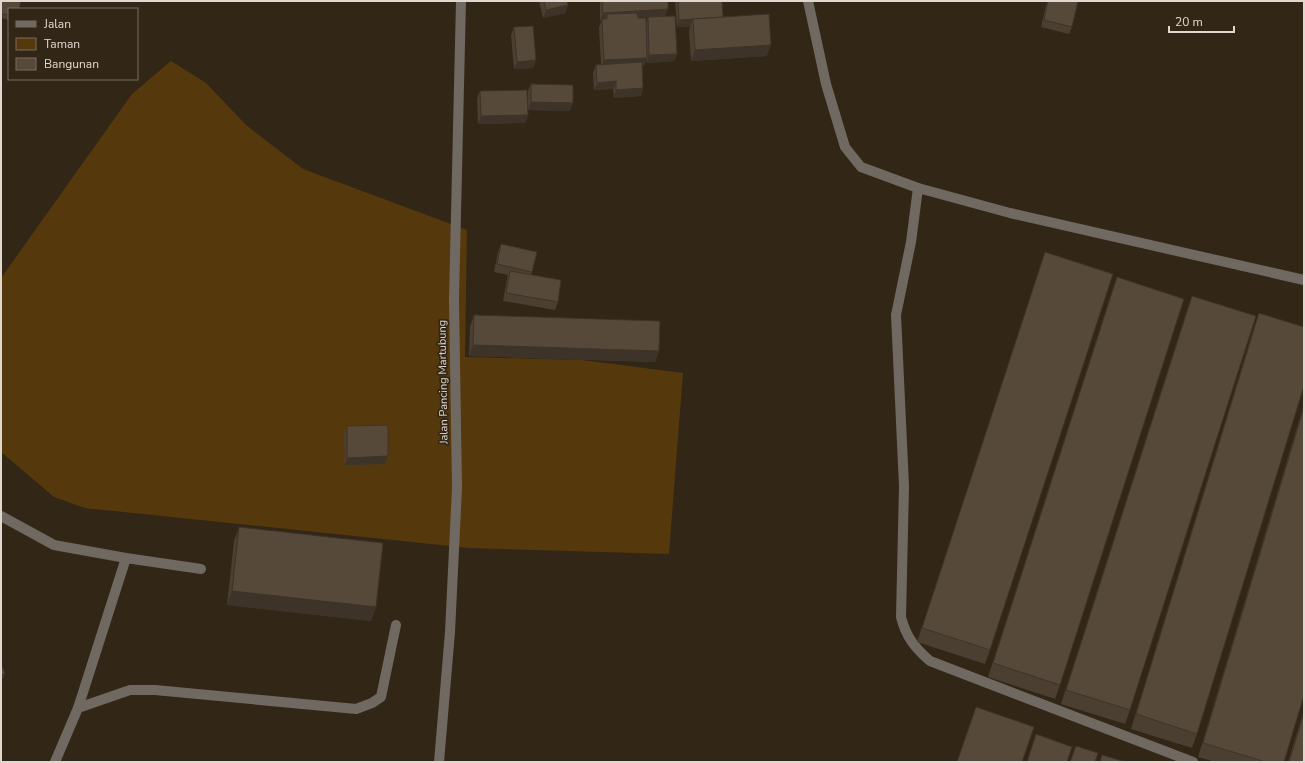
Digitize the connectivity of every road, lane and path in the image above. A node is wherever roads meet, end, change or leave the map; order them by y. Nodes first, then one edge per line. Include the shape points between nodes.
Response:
1 (461, 1) edge
2 (808, 1) edge
3 (918, 188) junction
4 (1304, 280) edge
5 (1, 516) edge
6 (126, 558) junction
7 (202, 569) dead end
8 (396, 625) dead end
9 (78, 708) junction
10 (55, 762) edge
11 (439, 762) edge
12 (1193, 762) edge

1 - 11 street, Jalan Pancing Martubung via 454,299 457,488 450,632
2 - 3 street via 826,84 845,148 861,167
3 - 4 street via 1010,214
3 - 12 street via 911,242 896,315 904,486 901,617 905,632 912,644 930,661
5 - 6 street via 54,545
6 - 7 street
6 - 9 street
8 - 9 street via 381,697 356,709 154,690 130,690
9 - 10 street

